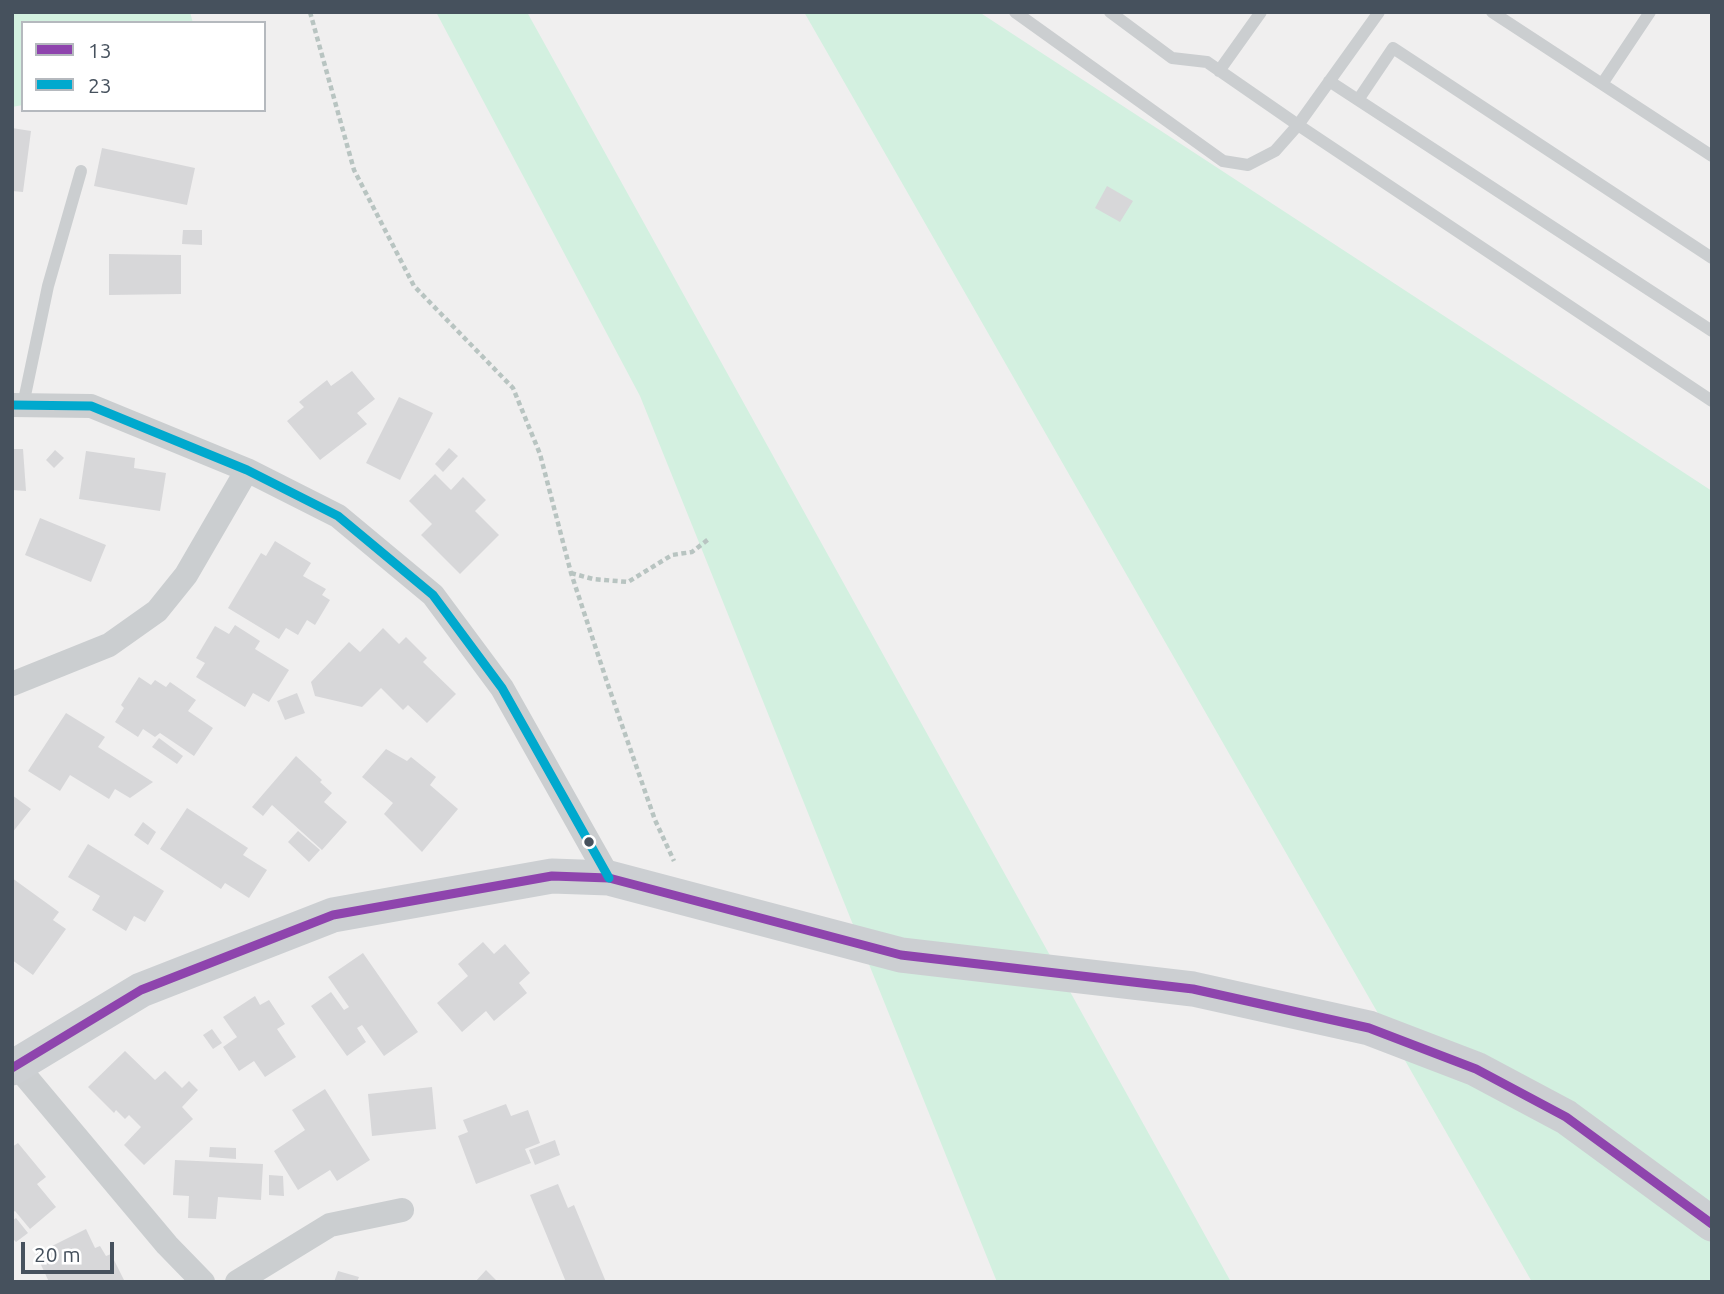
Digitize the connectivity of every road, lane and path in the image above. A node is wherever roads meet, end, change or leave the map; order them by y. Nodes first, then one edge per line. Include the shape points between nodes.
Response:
1 (310, 12) edge
2 (1015, 12) edge
3 (1110, 12) edge
4 (1261, 12) edge
5 (1379, 12) edge
6 (1492, 12) edge
7 (1650, 12) edge
8 (1219, 71) junction
9 (1329, 81) junction
10 (1602, 84) junction
11 (1358, 100) junction
12 (1297, 125) junction
13 (1711, 154) edge
14 (80, 171) dead end
15 (1712, 258) edge
16 (1712, 331) edge
17 (1712, 401) edge
18 (18, 405) edge
19 (247, 470) junction
20 (710, 538) dead end
21 (570, 573) junction
22 (12, 684) edge
23 (609, 878) junction
24 (691, 900) junction
25 (14, 1066) edge
26 (402, 1210) dead end
27 (1712, 1224) edge
28 (203, 1282) edge
29 (237, 1282) edge

1 - 21 path via 354,170 414,286 513,388 541,454
2 - 12 lane via 1223,161 1248,165 1275,151
3 - 8 lane via 1172,58 1207,62
4 - 8 lane
5 - 9 lane
6 - 10 lane
7 - 10 lane
8 - 12 lane
9 - 11 lane
9 - 12 lane
10 - 13 lane
11 - 15 lane via 1393,48
11 - 16 lane
12 - 17 lane
14 - 18 lane
18 - 19 street via 92,405
19 - 22 street via 186,575 157,611 109,645
19 - 23 street via 338,516 433,595 502,688
20 - 21 path via 692,552 672,555 628,582
21 - 24 path via 655,820
23 - 24 main road
23 - 25 main road via 552,876 333,915 141,990
24 - 27 main road via 901,955 1193,989 1369,1028 1476,1069 1566,1117
25 - 28 street
26 - 29 street via 330,1225

